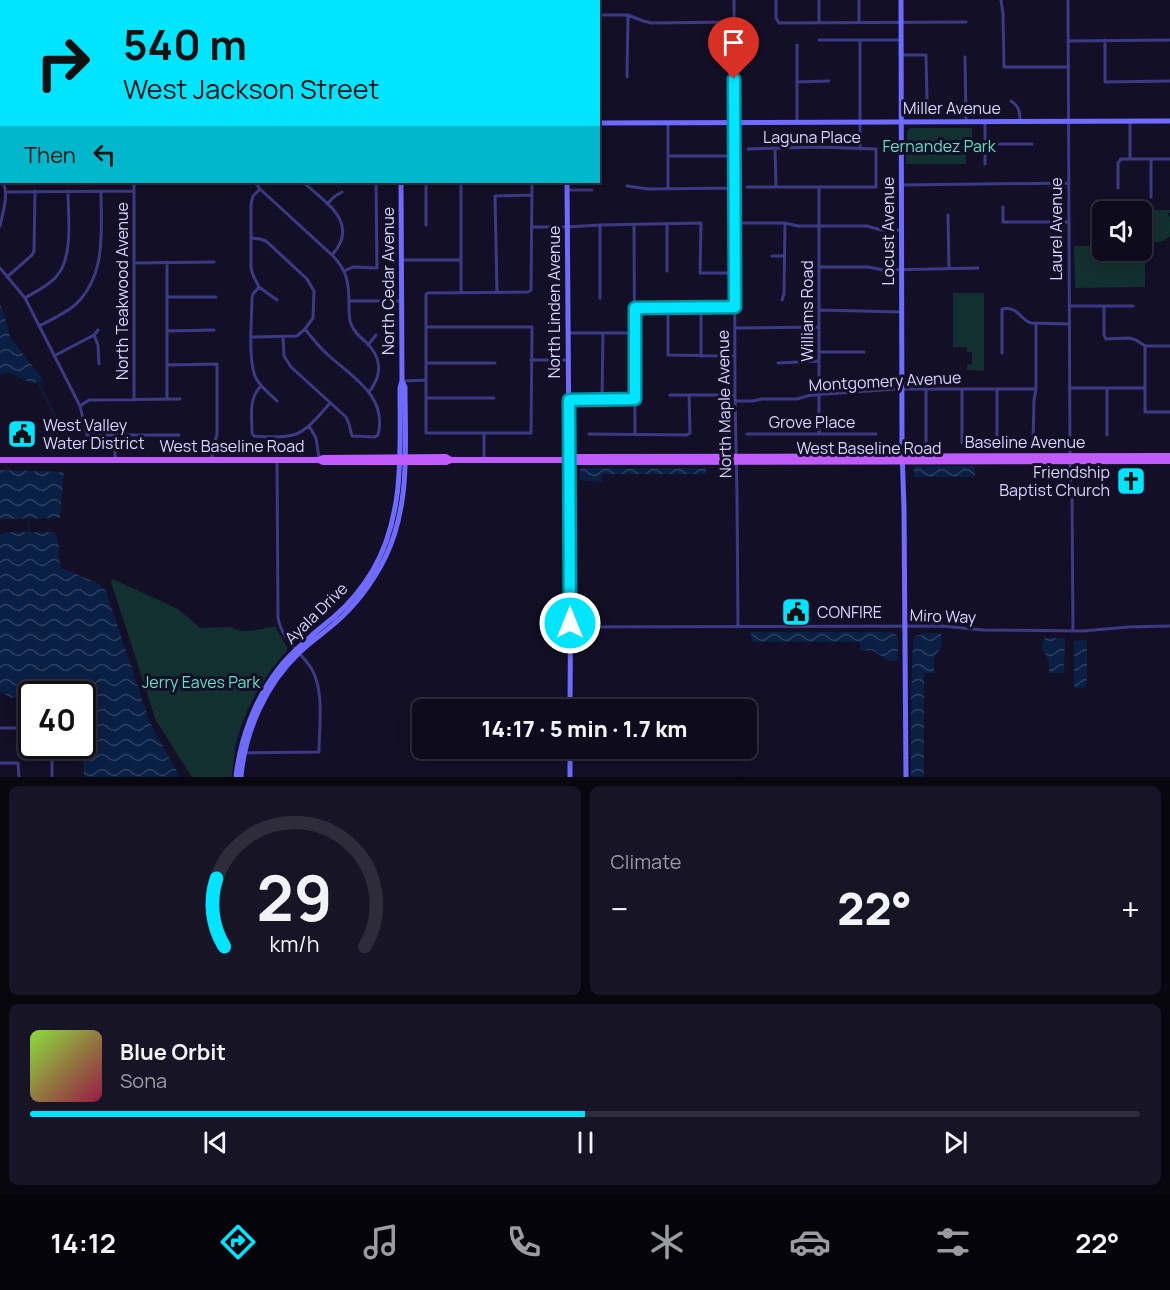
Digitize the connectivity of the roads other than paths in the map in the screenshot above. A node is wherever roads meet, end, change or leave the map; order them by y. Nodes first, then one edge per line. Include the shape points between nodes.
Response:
1 (734, 0) edge
2 (776, 0) edge
3 (819, 0) edge
4 (859, 0) edge
5 (901, 0) edge
6 (1001, 0) edge
7 (1068, 0) edge
8 (600, 15) edge
9 (628, 15) junction
10 (734, 22) junction
11 (819, 22) junction
12 (860, 22) junction
13 (901, 22) junction
14 (966, 22) dead end
15 (819, 40) dead end
16 (860, 40) junction
17 (902, 40) junction
18 (1105, 40) junction
19 (1170, 40) edge
20 (1068, 41) junction
21 (797, 45) dead end
22 (902, 55) junction
23 (965, 57) dead end
24 (1068, 67) junction
25 (627, 77) dead end
26 (797, 81) junction
27 (829, 81) dead end
28 (1170, 81) edge
29 (927, 99) dead end
30 (1011, 101) dead end
31 (1020, 121) junction
32 (1068, 121) junction
33 (1130, 121) junction
34 (1170, 121) edge
35 (797, 122) junction
36 (860, 122) junction
37 (868, 122) junction
38 (902, 122) junction
39 (966, 122) junction
40 (985, 122) junction
41 (600, 123) edge
42 (668, 123) junction
43 (734, 123) junction
44 (902, 138) junction
45 (985, 144) junction
46 (1032, 144) dead end
47 (748, 149) dead end
48 (775, 149) junction
49 (860, 149) junction
50 (668, 156) junction
51 (734, 156) junction
52 (1131, 159) junction
53 (1150, 159) junction
54 (1170, 159) edge
55 (985, 164) dead end
56 (3, 183) edge
57 (134, 183) edge
58 (256, 183) edge
59 (304, 183) edge
60 (376, 183) edge
61 (401, 183) edge
62 (426, 183) edge
63 (461, 183) edge
64 (532, 183) edge
65 (567, 183) edge
66 (1068, 183) junction
67 (902, 185) junction
68 (627, 186) dead end
69 (819, 187) junction
70 (734, 188) junction
71 (747, 188) dead end
72 (776, 188) junction
73 (1118, 188) dead end
74 (260, 189) junction
75 (668, 189) junction
76 (567, 190) junction
77 (592, 190) dead end
78 (35, 191) junction
79 (68, 191) junction
80 (101, 191) junction
81 (134, 191) junction
82 (6, 192) junction
83 (342, 192) dead end
84 (532, 195) junction
85 (1151, 197) dead end
86 (327, 204) junction
87 (1003, 207) dead end
88 (948, 215) dead end
89 (1068, 222) junction
90 (734, 223) junction
91 (785, 223) junction
92 (426, 225) dead end
93 (600, 225) junction
94 (634, 225) junction
95 (666, 225) junction
96 (0, 226) edge
97 (819, 226) junction
98 (532, 227) junction
99 (567, 227) junction
100 (902, 230) junction
101 (251, 238) junction
102 (332, 255) junction
103 (772, 256) dead end
104 (784, 256) junction
105 (401, 260) junction
106 (461, 260) junction
107 (167, 262) junction
108 (214, 262) dead end
109 (134, 263) junction
110 (819, 267) junction
111 (0, 268) edge
112 (949, 268) junction
113 (978, 268) dead end
114 (902, 270) junction
115 (344, 271) junction
116 (667, 271) dead end
117 (735, 273) junction
118 (7, 276) junction
119 (260, 287) junction
120 (461, 292) junction
121 (497, 292) junction
122 (168, 297) junction
123 (216, 297) dead end
124 (25, 298) junction
125 (600, 298) dead end
126 (277, 300) dead end
127 (782, 300) dead end
128 (349, 301) junction
129 (402, 301) junction
130 (1069, 306) junction
131 (1104, 306) junction
132 (1133, 306) dead end
133 (668, 307) junction
134 (701, 307) junction
135 (735, 307) junction
136 (635, 308) junction
137 (819, 310) junction
138 (902, 312) junction
139 (1036, 324) junction
140 (1069, 324) junction
141 (39, 326) junction
142 (426, 327) junction
143 (819, 327) junction
144 (735, 328) junction
145 (305, 329) junction
146 (98, 330) dead end
147 (214, 330) dead end
148 (168, 331) junction
149 (568, 333) junction
150 (603, 333) junction
151 (635, 333) junction
152 (94, 335) junction
153 (376, 335) dead end
154 (252, 337) junction
155 (283, 337) junction
156 (368, 345) junction
157 (1145, 346) junction
158 (1170, 346) edge
159 (819, 352) junction
160 (864, 352) dead end
161 (1002, 354) dead end
162 (54, 356) junction
163 (701, 356) junction
164 (735, 356) junction
165 (531, 360) junction
166 (568, 360) junction
167 (819, 361) junction
168 (426, 363) junction
169 (495, 363) dead end
170 (778, 363) dead end
171 (99, 364) dead end
172 (168, 365) junction
173 (426, 380) junction
174 (402, 381) junction
175 (261, 386) junction
176 (1069, 388) junction
177 (1107, 388) junction
178 (1145, 388) junction
179 (902, 389) junction
180 (926, 389) junction
181 (962, 389) junction
182 (997, 389) junction
183 (1036, 389) junction
184 (369, 392) junction
185 (670, 394) dead end
186 (689, 394) junction
187 (820, 394) junction
188 (735, 395) junction
189 (426, 398) junction
190 (494, 398) dead end
191 (167, 399) junction
192 (180, 399) dead end
193 (635, 399) junction
194 (135, 400) junction
195 (569, 400) junction
196 (602, 400) junction
197 (277, 401) dead end
198 (735, 401) junction
199 (330, 403) junction
200 (80, 406) junction
201 (1170, 412) edge
202 (309, 426) junction
203 (484, 434) junction
204 (589, 434) dead end
205 (635, 434) junction
206 (747, 434) dead end
207 (819, 434) junction
208 (876, 434) dead end
209 (115, 435) junction
210 (178, 435) dead end
211 (1107, 435) dead end
212 (926, 443) dead end
213 (962, 443) dead end
214 (997, 443) dead end
215 (1033, 443) dead end
216 (1170, 456) edge
217 (403, 459) junction
218 (569, 459) junction
219 (736, 459) junction
220 (903, 459) junction
221 (1070, 459) junction
222 (0, 460) edge
223 (115, 460) junction
224 (212, 460) junction
225 (277, 460) junction
226 (319, 460) junction
227 (484, 460) junction
228 (1170, 461) edge
229 (1170, 626) edge
230 (570, 627) junction
231 (738, 627) junction
232 (904, 627) junction
233 (1073, 631) junction
234 (297, 652) junction
235 (570, 699) edge
236 (0, 728) edge
237 (18, 728) edge
238 (242, 753) junction
239 (52, 759) edge
240 (570, 759) edge
241 (0, 763) edge
242 (19, 777) edge
243 (52, 777) edge
244 (236, 777) edge
245 (241, 777) edge
246 (570, 777) edge
247 (906, 777) edge

1 - 10 street, North Maple Avenue
2 - 11 street via 777,21
3 - 11 street
4 - 12 street
5 - 13 street, Locust Avenue
6 - 24 street via 1004,67
7 - 20 street, Laurel Avenue
8 - 9 street
9 - 10 street via 652,23
9 - 25 street
10 - 43 street, North Maple Avenue
11 - 12 street
12 - 13 street
13 - 14 street
13 - 17 street, Locust Avenue
15 - 16 street
16 - 17 street
16 - 36 street
17 - 22 street, Locust Avenue
18 - 19 street
18 - 20 street
18 - 28 street via 1105,82
20 - 24 street, Laurel Avenue
21 - 26 street
22 - 29 street via 927,55
22 - 38 street, Locust Avenue
23 - 39 street
24 - 32 street, Laurel Avenue
26 - 27 street
26 - 35 street
30 - 31 street via 1018,109
31 - 32 street, Miller Avenue
31 - 40 street, Miller Avenue
32 - 33 street, Miller Avenue
32 - 66 street, Laurel Avenue
33 - 34 street, Miller Avenue
33 - 52 street
35 - 36 street, Miller Avenue
35 - 43 street, Miller Avenue
36 - 37 street, Miller Avenue
36 - 49 street
37 - 38 street, Miller Avenue
37 - 44 street via 895,125
38 - 39 street, Miller Avenue
38 - 44 street, Locust Avenue
39 - 40 street, Miller Avenue
40 - 45 street
41 - 42 street, Miller Avenue
42 - 43 street, Miller Avenue
42 - 50 street
43 - 51 street, North Maple Avenue
44 - 67 street, Locust Avenue
45 - 46 street
45 - 55 street
47 - 48 street, Laguna Place
48 - 49 street, Laguna Place
48 - 72 street
49 - 69 street, Laguna Place via 876,149 876,187
50 - 51 street
50 - 75 street
51 - 70 street, North Maple Avenue
52 - 53 street
52 - 73 street via 1120,159 1118,163
53 - 54 street
53 - 85 street
56 - 82 street
57 - 81 street, North Teakwood Avenue
58 - 74 street
59 - 86 street
60 - 115 street via 377,268 353,267
61 - 105 street, North Cedar Avenue
62 - 92 street
63 - 106 street
64 - 84 street
65 - 76 street, North Linden Avenue
66 - 67 street
66 - 89 street, Laurel Avenue
67 - 100 street, Locust Avenue
68 - 75 street
69 - 72 street
69 - 97 street, Williams Road
70 - 75 street
70 - 90 street, North Maple Avenue
71 - 72 street
74 - 101 street via 251,204
74 - 102 street
76 - 77 street
76 - 99 street, North Linden Avenue
78 - 79 street
78 - 82 street
78 - 118 street via 34,251
79 - 80 street
79 - 124 street via 68,248 64,264 56,278
80 - 81 street
80 - 141 street via 101,249 94,278 75,305
81 - 109 street, North Teakwood Avenue
82 - 96 street
83 - 86 street
84 - 98 street
84 - 121 street via 495,196
86 - 102 street via 343,228 340,244
87 - 89 street via 1003,222
88 - 112 street
89 - 130 street, Laurel Avenue
90 - 91 street
90 - 117 street, North Maple Avenue
91 - 97 street
91 - 104 street
93 - 94 street
93 - 99 street
93 - 125 street
94 - 95 street
94 - 136 street
95 - 116 street
95 - 117 street via 701,223 700,273
97 - 100 street
97 - 110 street, Williams Road
98 - 99 street
98 - 121 street via 531,290
99 - 149 street, North Linden Avenue
100 - 114 street, Locust Avenue
101 - 119 street via 251,268
101 - 145 street via 266,241 307,279 314,291 313,318
102 - 115 street
103 - 104 street
104 - 127 street
105 - 106 street
105 - 129 street, North Cedar Avenue
106 - 120 street
107 - 108 street
107 - 109 street
107 - 122 street
109 - 194 street, North Teakwood Avenue
110 - 114 street
110 - 137 street, Williams Road
111 - 118 street
112 - 113 street
112 - 114 street
114 - 138 street, Locust Avenue
115 - 128 street
117 - 135 street, North Maple Avenue
118 - 124 street
119 - 126 street
119 - 154 street via 252,298
120 - 121 street
120 - 142 street via 426,294
122 - 123 street
122 - 148 street
124 - 141 street
128 - 129 street
128 - 156 street via 351,326
129 - 174 street, North Cedar Avenue
130 - 131 street
130 - 140 street, Laurel Avenue
131 - 132 street
131 - 157 street via 1106,339 1133,339
133 - 134 street
133 - 136 street
133 - 163 street via 669,355
134 - 135 street
134 - 163 street
135 - 144 street, North Maple Avenue
136 - 151 street
137 - 138 street
137 - 143 street, Williams Road
138 - 179 street, Locust Avenue
139 - 140 street
139 - 161 street via 1026,322 1014,309 1002,309
139 - 183 street
140 - 176 street, Laurel Avenue
141 - 162 street
142 - 165 street via 532,327
142 - 168 street
143 - 144 street
143 - 159 street, Williams Road
144 - 164 street, North Maple Avenue
145 - 155 street via 297,336
145 - 184 street via 324,352
146 - 152 street
147 - 148 street
148 - 172 street
149 - 150 street
149 - 166 street, North Linden Avenue
150 - 151 street
150 - 196 street
151 - 193 street
152 - 162 street
152 - 171 street
153 - 156 street
154 - 155 street
154 - 175 street via 252,365
155 - 199 street via 284,356 291,367
156 - 184 street via 379,362 378,378
157 - 158 street
157 - 178 street
159 - 160 street
159 - 167 street, Williams Road
162 - 200 street
163 - 164 street
164 - 188 street, North Maple Avenue
165 - 166 street
165 - 203 street via 531,434
166 - 195 street, North Linden Avenue
167 - 170 street
167 - 187 street, Williams Road
168 - 169 street
168 - 173 street
172 - 191 street
172 - 224 street via 217,364 217,435
173 - 174 street
173 - 189 street
174 - 217 street, North Cedar Avenue
175 - 197 street
175 - 202 street via 252,399 254,436 294,435
176 - 177 street
176 - 221 street, Laurel Avenue
177 - 178 street
177 - 211 street
178 - 201 street via 1145,412
179 - 180 street, Montgomery Avenue
179 - 187 street, Montgomery Avenue
179 - 220 street, Locust Avenue
180 - 181 street, Montgomery Avenue
180 - 212 street
181 - 182 street, Montgomery Avenue
181 - 213 street
182 - 183 street, Montgomery Avenue
182 - 214 street
183 - 215 street
184 - 199 street via 379,414 375,436 352,436 346,417
185 - 186 street
186 - 188 street
186 - 205 street via 688,434
187 - 198 street, Montgomery Avenue via 797,399
187 - 207 street, Williams Road
188 - 198 street, North Maple Avenue
189 - 190 street
189 - 203 street via 426,433
191 - 192 street
191 - 194 street
193 - 196 street
193 - 205 street
194 - 200 street via 89,400
195 - 196 street
195 - 218 street, North Linden Avenue
198 - 219 street, North Maple Avenue
199 - 202 street
200 - 209 street via 87,435
202 - 226 street via 316,438
203 - 227 street
204 - 205 street
206 - 207 street, Grove Place
207 - 208 street, Grove Place
209 - 210 street
209 - 223 street
216 - 221 main road, Baseline Avenue
217 - 226 main road, West Baseline Road
217 - 227 main road, West Baseline Road
217 - 234 street, Ayala Drive via 392,523 373,570 343,609
218 - 219 main road, West Baseline Road
218 - 227 main road, West Baseline Road
218 - 230 street, North Linden Avenue
219 - 220 main road, Baseline Avenue
219 - 231 street, North Maple Avenue
220 - 221 main road, Baseline Avenue
220 - 232 street, Locust Avenue
221 - 228 main road
221 - 233 street, Laurel Avenue
222 - 223 main road, West Baseline Road
223 - 224 main road, West Baseline Road
224 - 225 main road, West Baseline Road
225 - 226 main road, West Baseline Road
225 - 234 street via 277,614 281,630
229 - 233 street, Miro Way
230 - 231 street, Miro Way
230 - 235 street, North Linden Avenue
231 - 232 street, Miro Way
232 - 233 street, Miro Way
232 - 247 street, Locust Avenue
234 - 238 street, Ayala Drive via 261,705
234 - 238 street via 311,668 319,691 319,752
236 - 237 street
238 - 244 street, Ayala Drive
238 - 245 street
239 - 243 street
240 - 246 street
241 - 242 street via 18,763

